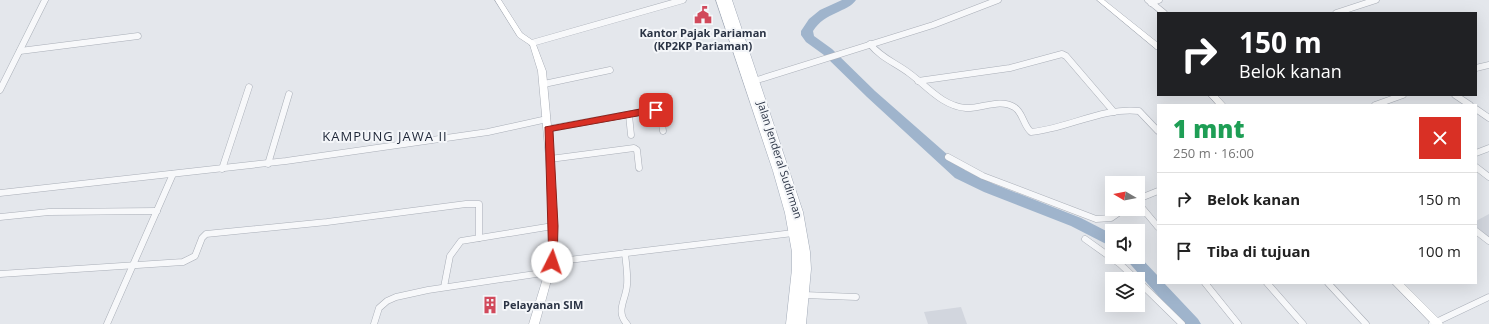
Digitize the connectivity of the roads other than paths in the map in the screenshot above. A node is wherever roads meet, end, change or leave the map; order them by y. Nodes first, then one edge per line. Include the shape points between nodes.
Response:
1 (45, 0) edge
2 (498, 0) edge
3 (683, 0) edge
4 (720, 0) edge
5 (728, 0) edge
6 (998, 0) edge
7 (1100, 0) edge
8 (1159, 0) edge
9 (1376, 0) edge
10 (670, 2) edge
11 (1150, 2) edge
12 (1163, 12) edge
13 (1339, 12) edge
14 (138, 36) dead end
15 (532, 43) junction
16 (870, 44) junction
17 (1157, 46) edge
18 (738, 47) junction
19 (20, 51) junction
20 (1489, 65) edge
21 (1477, 68) edge
22 (610, 70) dead end
23 (754, 81) junction
24 (918, 81) junction
25 (544, 84) junction
26 (249, 87) dead end
27 (0, 90) edge
28 (289, 94) dead end
29 (1213, 96) edge
30 (1400, 96) edge
31 (1456, 96) edge
32 (1387, 100) junction
33 (1221, 104) edge
34 (1377, 104) edge
35 (1393, 104) edge
36 (1468, 104) edge
37 (1477, 110) edge
38 (1114, 112) junction
39 (629, 115) junction
40 (1489, 118) edge
41 (547, 119) junction
42 (548, 129) junction
43 (1157, 130) edge
44 (663, 131) dead end
45 (631, 135) dead end
46 (1489, 148) edge
47 (1477, 153) edge
48 (948, 157) dead end
49 (550, 159) junction
50 (268, 164) junction
51 (222, 168) junction
52 (639, 168) dead end
53 (1477, 168) edge
54 (782, 170) junction
55 (173, 174) junction
56 (1489, 177) edge
57 (1157, 191) edge
58 (0, 193) edge
59 (1145, 196) edge
60 (157, 211) junction
61 (1145, 211) edge
62 (1115, 216) edge
63 (0, 217) edge
64 (553, 226) junction
65 (1157, 226) edge
66 (1477, 231) edge
67 (793, 233) junction
68 (479, 238) junction
69 (1085, 239) dead end
70 (1489, 241) edge
71 (625, 253) junction
72 (552, 262) junction
73 (133, 266) junction
74 (549, 272) junction
75 (1128, 272) edge
76 (0, 274) edge
77 (1205, 284) edge
78 (1268, 284) edge
79 (1329, 284) edge
80 (1398, 284) edge
81 (444, 287) junction
82 (1145, 288) edge
83 (804, 295) junction
84 (1489, 297) edge
85 (856, 298) dead end
86 (1435, 323) edge
87 (107, 324) edge
88 (374, 324) edge
89 (534, 324) edge
90 (627, 324) edge
91 (791, 324) edge
92 (801, 324) edge
93 (1182, 324) edge
94 (1238, 324) edge
95 (1303, 324) edge
96 (1366, 324) edge

1 - 19 street
2 - 15 street via 520,35
3 - 10 street
4 - 18 main road, Jalan Jenderal Sudirman
5 - 18 main road, Jalan Jenderal Sudirman
6 - 16 street via 933,25
7 - 17 street
8 - 11 street
9 - 13 street
10 - 15 street
11 - 12 street
14 - 19 street
15 - 25 street
16 - 23 street
16 - 24 street via 877,53
18 - 23 main road, Jalan Jenderal Sudirman
18 - 54 main road, Jalan Jenderal Sudirman
19 - 27 street
20 - 21 street
22 - 25 street
23 - 54 main road, Jalan Jenderal Sudirman
24 - 38 street via 941,100 959,107 979,108 1000,104 1015,107 1020,112 1026,129 1031,132 1070,127
24 - 38 street via 1010,68 1062,54
25 - 41 street
26 - 51 street
28 - 50 street
29 - 33 street
30 - 32 street
31 - 36 street
32 - 34 street
32 - 35 street
37 - 40 street
38 - 43 street via 1138,111
39 - 42 street
39 - 44 street via 658,110
39 - 45 street
41 - 42 street
41 - 50 street via 488,132
42 - 49 street
46 - 47 street
48 - 62 street via 994,180 1096,219 1104,221
49 - 52 street via 634,148 637,150
49 - 64 street
50 - 51 street
51 - 55 street
53 - 56 street
54 - 67 main road, Jalan Jenderal Sudirman
54 - 83 main road, Jalan Jenderal Sudirman via 802,231 806,258
55 - 58 street
55 - 60 street
57 - 59 street
60 - 63 street via 49,212
60 - 73 street
61 - 65 street
64 - 68 street
64 - 72 street
66 - 70 street
67 - 71 street
67 - 91 main road, Jalan Jenderal Sudirman via 797,269
68 - 73 street via 480,204 466,204 311,224 206,234 195,256 190,260
68 - 81 street via 461,242 453,249
69 - 75 street
71 - 72 street
71 - 90 street via 627,289 620,314
72 - 74 street
73 - 76 street
73 - 87 street
74 - 81 street
74 - 89 street
77 - 94 street
78 - 95 street
79 - 96 street
80 - 86 street
81 - 88 street via 390,299 379,308
82 - 93 street
83 - 85 street
83 - 92 main road, Jalan Jenderal Sudirman
84 - 86 street

